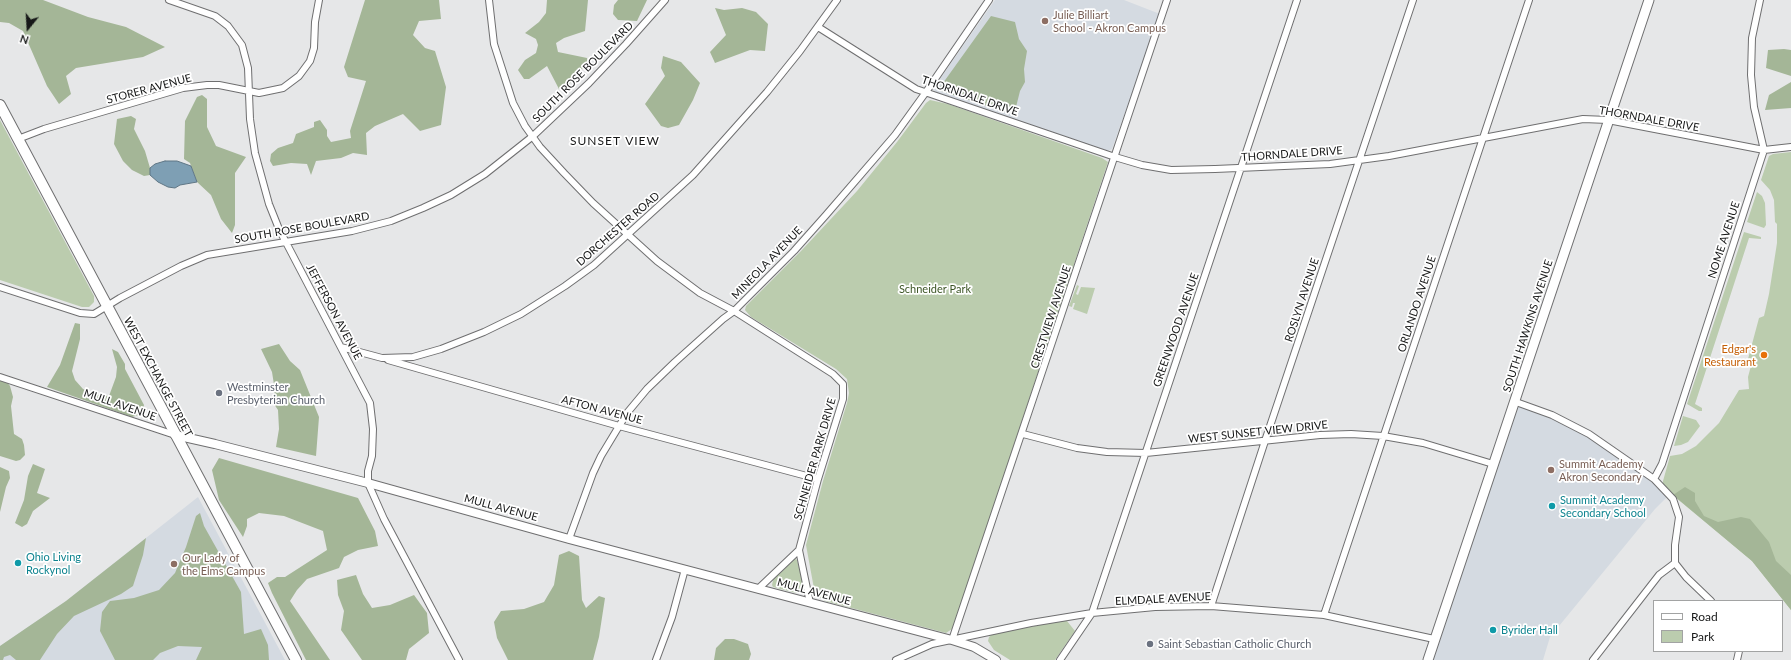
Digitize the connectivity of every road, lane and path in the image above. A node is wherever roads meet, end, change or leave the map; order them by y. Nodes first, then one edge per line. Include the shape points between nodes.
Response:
1 (169, 0) edge
2 (319, 0) edge
3 (489, 0) edge
4 (665, 0) edge
5 (837, 0) edge
6 (989, 0) edge
7 (1167, 0) edge
8 (1297, 0) edge
9 (1413, 0) edge
10 (1529, 0) edge
11 (1649, 0) edge
12 (1760, 0) edge
13 (818, 27) junction
14 (248, 89) junction
15 (926, 92) junction
16 (0, 105) edge
17 (1608, 120) junction
18 (533, 136) junction
19 (1482, 138) junction
20 (18, 139) junction
21 (1791, 147) edge
22 (1764, 150) junction
23 (1115, 157) junction
24 (1361, 158) junction
25 (1241, 168) junction
26 (628, 235) junction
27 (286, 242) junction
28 (0, 287) edge
29 (107, 306) junction
30 (734, 311) junction
31 (341, 347) junction
32 (382, 358) junction
33 (0, 377) edge
34 (1516, 402) junction
35 (619, 426) junction
36 (1022, 434) junction
37 (175, 435) junction
38 (1383, 436) junction
39 (1264, 441) junction
40 (1146, 453) junction
41 (1493, 464) junction
42 (818, 479) junction
43 (1654, 479) junction
44 (368, 483) junction
45 (569, 539) junction
46 (799, 550) junction
47 (1675, 563) junction
48 (685, 569) junction
49 (758, 589) junction
50 (1711, 600) edge
51 (810, 603) junction
52 (1212, 606) junction
53 (1092, 613) junction
54 (1324, 615) junction
55 (1434, 639) junction
56 (952, 640) junction
57 (296, 660) edge
58 (459, 660) edge
59 (656, 660) edge
60 (896, 660) edge
61 (996, 660) edge
62 (1060, 660) edge
63 (1428, 660) edge
64 (1593, 660) edge

1 - 14 street, JEFFERSON AVENUE via 206,12 231,30 240,41 245,54
2 - 14 street, STORER AVENUE via 314,48 304,71 290,84 278,90 259,93
3 - 18 street via 494,44 506,87 518,114
4 - 18 street, SOUTH ROSE BOULEVARD via 589,83
5 - 13 street, DORCHESTER ROAD
6 - 15 street, MINEOLA AVENUE
7 - 23 street, CRESTVIEW AVENUE
8 - 25 street, GREENWOOD AVENUE
9 - 24 street, ROSLYN AVENUE
10 - 19 street, ORLANDO AVENUE
11 - 17 main road, SOUTH HAWKINS AVENUE
12 - 22 street via 1752,38 1751,75 1754,107
13 - 15 street, THORNDALE DRIVE via 916,90
13 - 26 street, DORCHESTER ROAD via 722,144
14 - 20 street, STORER AVENUE via 207,85 183,88
14 - 27 street, JEFFERSON AVENUE via 255,153 269,204
15 - 23 street, THORNDALE DRIVE
15 - 30 street, MINEOLA AVENUE via 894,135 826,215
16 - 20 main road, WEST EXCHANGE STREET
17 - 19 street, THORNDALE DRIVE via 1583,119
17 - 22 street, THORNDALE DRIVE
17 - 34 main road, SOUTH HAWKINS AVENUE
18 - 26 street via 564,173
18 - 27 street, SOUTH ROSE BOULEVARD via 486,174 423,208 391,221 352,231
19 - 24 street, THORNDALE DRIVE via 1389,156
19 - 38 street, ORLANDO AVENUE
20 - 29 main road, WEST EXCHANGE STREET
21 - 22 street, THORNDALE DRIVE
22 - 43 street, NOME AVENUE via 1664,459
23 - 25 street, THORNDALE DRIVE via 1171,170
23 - 36 street, CRESTVIEW AVENUE
24 - 25 street, THORNDALE DRIVE via 1304,166
24 - 39 street, ROSLYN AVENUE
25 - 40 street, GREENWOOD AVENUE
26 - 30 street via 657,261 700,293
26 - 32 street, DORCHESTER ROAD via 565,286 503,323 441,349 413,356
27 - 29 street, SOUTH ROSE BOULEVARD via 202,257
27 - 31 street, JEFFERSON AVENUE
28 - 29 street, SOUTH ROSE BOULEVARD via 80,313 94,314
29 - 37 main road, WEST EXCHANGE STREET
30 - 35 street, MINEOLA AVENUE via 658,378
30 - 42 street, SCHNEIDER PARK DRIVE via 833,374 844,386 843,399
31 - 32 street, DORCHESTER ROAD
31 - 44 street, JEFFERSON AVENUE via 372,409 373,447
32 - 35 street, AFTON AVENUE
33 - 37 street, MULL AVENUE
34 - 41 main road, SOUTH HAWKINS AVENUE
34 - 43 street via 1552,415 1589,434
35 - 42 street, AFTON AVENUE
35 - 45 street, MINEOLA AVENUE via 593,473
36 - 40 street, WEST SUNSET VIEW DRIVE via 1078,448
36 - 56 street, CRESTVIEW AVENUE
37 - 44 street, MULL AVENUE
37 - 57 main road, WEST EXCHANGE STREET
38 - 39 street, WEST SUNSET VIEW DRIVE via 1320,435
38 - 41 street, WEST SUNSET VIEW DRIVE via 1438,447
38 - 54 street, ORLANDO AVENUE
39 - 40 street, WEST SUNSET VIEW DRIVE
39 - 52 street, ROSLYN AVENUE
40 - 53 street, GREENWOOD AVENUE
41 - 55 main road, SOUTH HAWKINS AVENUE
42 - 46 street, SCHNEIDER PARK DRIVE
43 - 47 street via 1673,499 1679,517
44 - 45 street, MULL AVENUE
44 - 58 street, JEFFERSON AVENUE via 384,519
45 - 48 street, MULL AVENUE
46 - 49 street
46 - 51 street, SCHNEIDER PARK DRIVE
47 - 50 street
47 - 64 street via 1659,576
48 - 49 street, MULL AVENUE
48 - 59 street via 672,617
49 - 51 street, MULL AVENUE
51 - 56 street, MULL AVENUE
52 - 53 street, ELMDALE AVENUE via 1155,607
52 - 54 street, ELMDALE AVENUE
53 - 56 street, ELMDALE AVENUE
53 - 62 street, GREENWOOD AVENUE
54 - 55 street, ELMDALE AVENUE
55 - 63 main road, SOUTH HAWKINS AVENUE
56 - 60 street, ELMDALE AVENUE via 932,644
56 - 61 street, MULL AVENUE via 974,646

